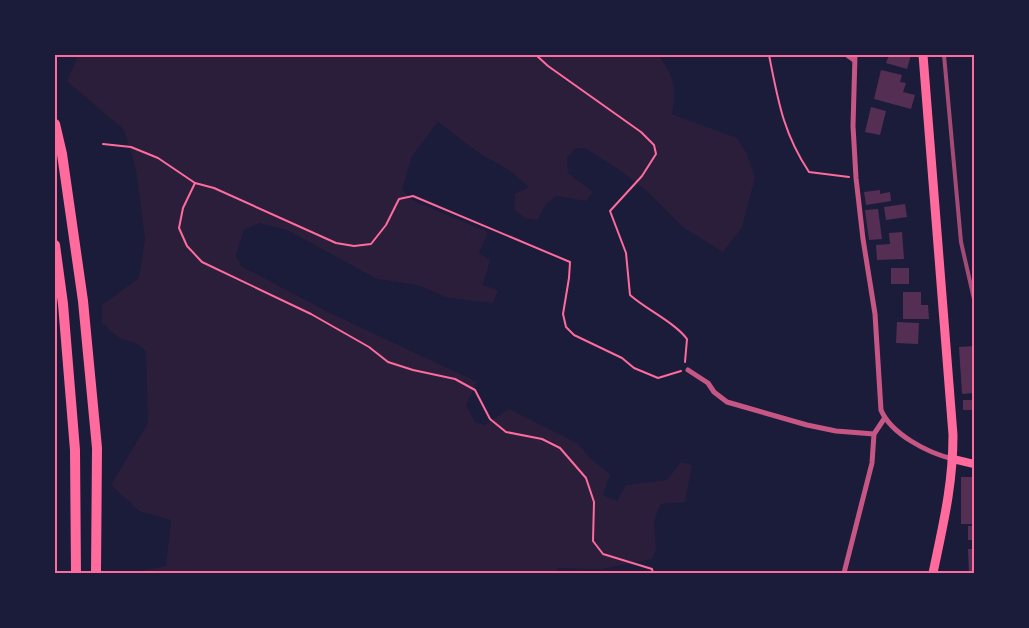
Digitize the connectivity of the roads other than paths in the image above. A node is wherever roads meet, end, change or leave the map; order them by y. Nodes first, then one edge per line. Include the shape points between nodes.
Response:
1 (847, 55) edge
2 (923, 55) edge
3 (854, 58) edge
4 (55, 124) edge
5 (55, 245) edge
6 (688, 370) road end
7 (884, 419) junction
8 (874, 434) junction
9 (953, 459) junction
10 (974, 464) edge
11 (76, 573) edge
12 (96, 573) edge
13 (844, 573) edge
14 (933, 573) edge

1 - 3 street
2 - 9 main road
3 - 7 street via 856,178 875,314 879,396
4 - 12 highway via 83,301 96,438
5 - 11 highway via 75,450
6 - 8 street via 708,383 727,402 807,426
7 - 8 street
7 - 9 street via 925,449
8 - 13 street via 872,463
9 - 10 main road
9 - 14 main road via 949,499

